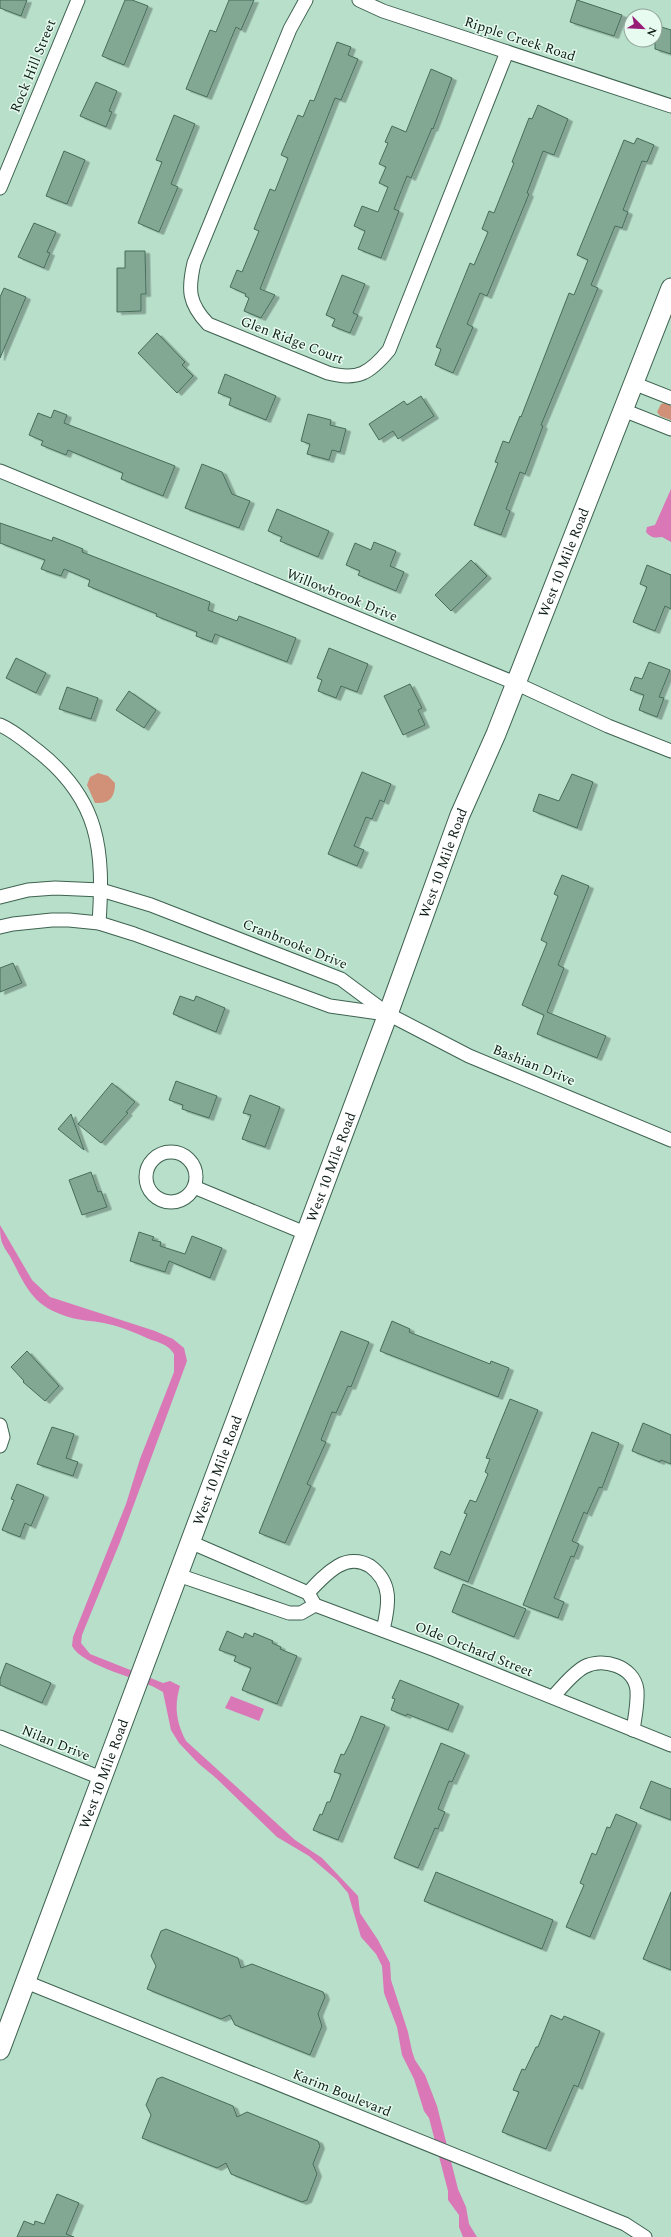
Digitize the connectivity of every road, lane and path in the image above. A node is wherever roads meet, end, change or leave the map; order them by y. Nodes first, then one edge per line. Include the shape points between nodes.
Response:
1 (78, 0) edge
2 (306, 0) edge
3 (359, 0) edge
4 (507, 52) junction
5 (671, 106) edge
6 (0, 188) edge
7 (671, 288) edge
8 (633, 383) junction
9 (671, 398) edge
10 (623, 410) junction
11 (671, 429) edge
12 (0, 471) edge
13 (515, 683) junction
14 (0, 725) edge
15 (671, 751) edge
16 (101, 890) junction
17 (0, 898) edge
18 (99, 923) junction
19 (0, 927) edge
20 (388, 1014) junction
21 (671, 1140) edge
22 (194, 1187) dead end
23 (305, 1233) junction
24 (0, 1425) edge
25 (0, 1446) edge
26 (190, 1542) junction
27 (178, 1575) junction
28 (312, 1599) junction
29 (383, 1630) junction
30 (553, 1697) junction
31 (633, 1730) junction
32 (0, 1738) edge
33 (671, 1745) edge
34 (101, 1778) junction
35 (26, 1982) junction
36 (0, 2050) edge
37 (645, 2237) edge

1 - 6 street, Rock Hill Street
2 - 4 street, Glen Ridge Court via 290,29 194,263 190,294 199,315 208,324 342,377 360,375 371,370 389,350
3 - 4 street, Ripple Creek Road via 384,11
4 - 5 street, Ripple Creek Road
7 - 8 main road, West 10 Mile Road
8 - 9 street
8 - 10 main road, West 10 Mile Road
10 - 11 street
10 - 13 main road, West 10 Mile Road
12 - 13 street, Willowbrook Drive
13 - 15 street, Willowbrook Drive via 608,726
13 - 20 main road, West 10 Mile Road via 460,815
14 - 16 street via 10,729 52,762 81,799 95,832 101,866
16 - 17 street, Cranbrooke Drive via 28,890
16 - 18 street
16 - 20 street, Cranbrooke Drive via 151,905 341,979
18 - 19 street via 52,920
18 - 20 street via 330,1006
20 - 21 street, Bashian Drive via 469,1056
20 - 23 main road, West 10 Mile Road
22 - 23 street
23 - 26 main road, West 10 Mile Road
24 - 25 street via 3,1437
26 - 27 main road, West 10 Mile Road
26 - 28 street, Olde Orchard Street
27 - 28 street via 289,1613 301,1613
27 - 34 main road, West 10 Mile Road
28 - 29 street, Olde Orchard Street
28 - 29 street via 325,1575 351,1561 364,1562 380,1574 386,1589 388,1610
29 - 30 street, Olde Orchard Street
30 - 31 street, Olde Orchard Street
30 - 31 street via 584,1667 601,1662 616,1664 630,1675 637,1688
31 - 33 street, Olde Orchard Street
32 - 34 street, Nilan Drive
34 - 35 main road, West 10 Mile Road
35 - 36 main road, West 10 Mile Road
35 - 37 street, Karim Boulevard via 625,2224

